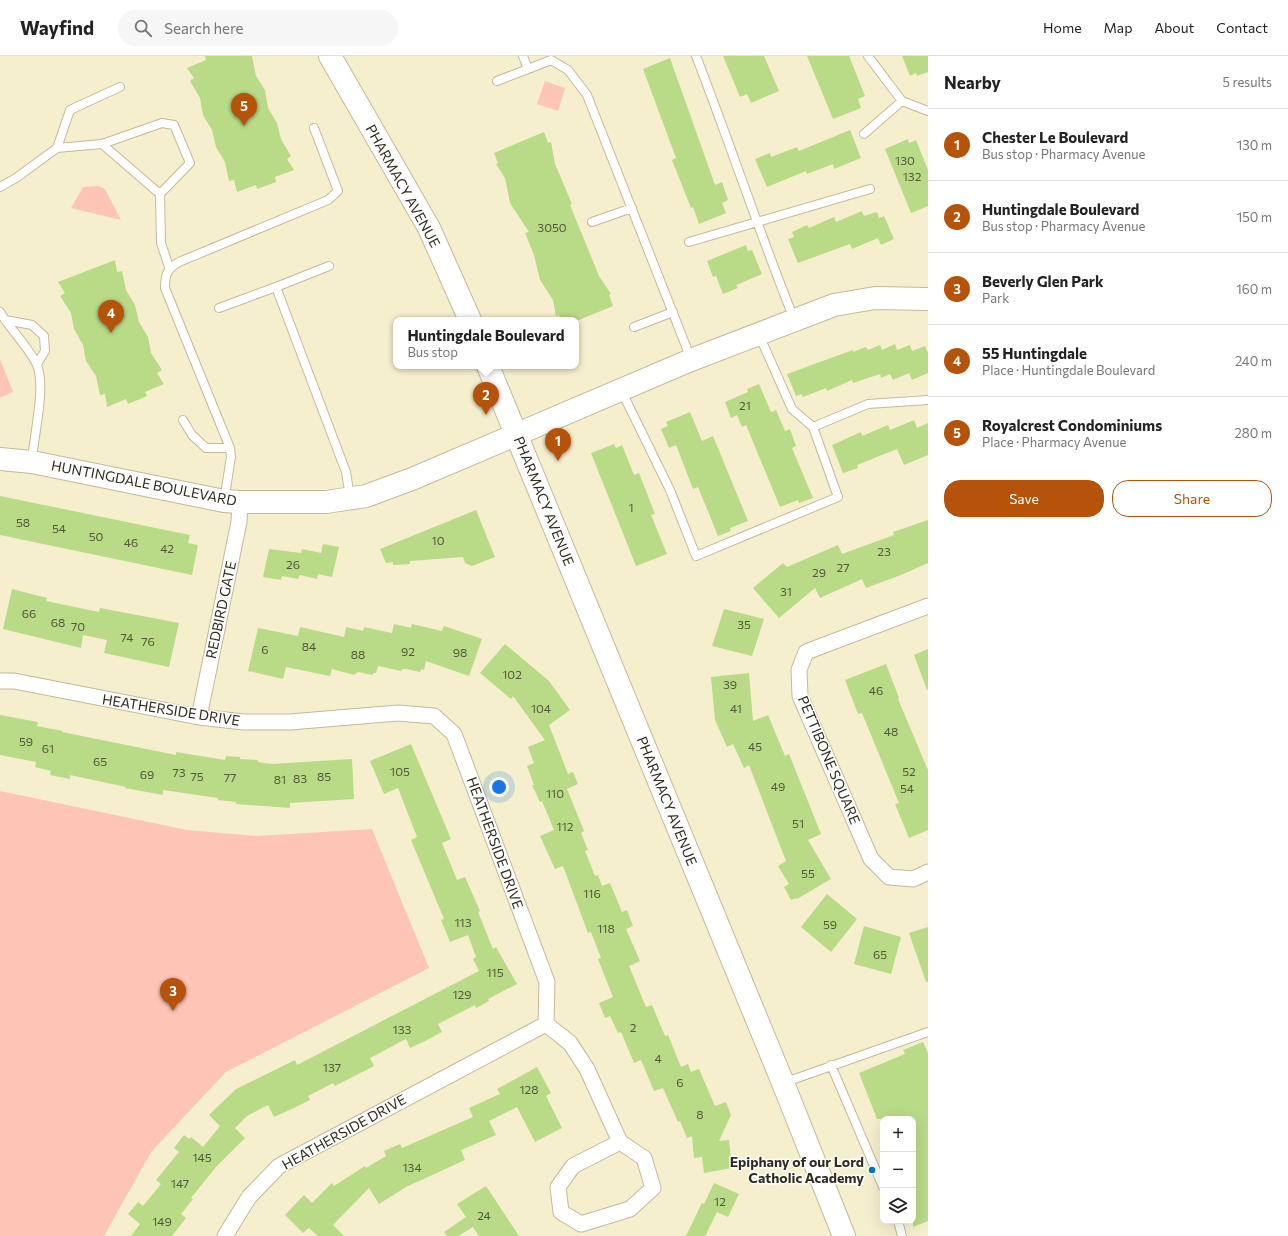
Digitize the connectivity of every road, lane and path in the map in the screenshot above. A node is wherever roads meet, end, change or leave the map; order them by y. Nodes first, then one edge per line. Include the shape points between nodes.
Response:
1 (330, 56) edge
2 (523, 56) edge
3 (696, 56) edge
4 (868, 56) edge
5 (528, 69) junction
6 (497, 81) dead end
7 (120, 87) dead end
8 (902, 101) junction
9 (928, 111) edge
10 (314, 128) dead end
11 (864, 134) dead end
12 (102, 144) junction
13 (57, 148) junction
14 (0, 186) edge
15 (870, 189) dead end
16 (160, 194) junction
17 (632, 208) junction
18 (592, 222) dead end
19 (757, 223) junction
20 (689, 242) dead end
21 (329, 266) dead end
22 (169, 267) junction
23 (276, 287) junction
24 (928, 298) edge
25 (220, 308) dead end
26 (0, 312) edge
27 (673, 312) junction
28 (469, 317) edge
29 (794, 319) junction
30 (5, 320) junction
31 (634, 327) dead end
32 (759, 333) junction
33 (691, 360) junction
34 (37, 364) junction
35 (489, 369) edge
36 (620, 390) junction
37 (928, 400) edge
38 (183, 420) dead end
39 (813, 427) junction
40 (516, 435) junction
41 (230, 448) junction
42 (0, 459) edge
43 (32, 462) junction
44 (350, 498) junction
45 (232, 502) junction
46 (928, 606) edge
47 (0, 681) edge
48 (199, 717) junction
49 (928, 872) edge
50 (546, 1024) junction
51 (928, 1032) edge
52 (830, 1065) junction
53 (783, 1083) junction
54 (620, 1142) junction
55 (880, 1180) edge
56 (899, 1224) edge
57 (227, 1235) edge
58 (844, 1236) edge
59 (902, 1236) edge

1 - 28 street, PHARMACY AVENUE via 429,228
2 - 5 lane
3 - 19 lane via 732,148
4 - 8 lane
5 - 6 lane
5 - 17 lane via 551,60 568,70 587,95
7 - 13 lane via 70,110
8 - 9 lane
8 - 11 lane
10 - 22 lane via 338,191 328,200
12 - 13 lane
12 - 16 lane
12 - 16 lane via 162,123 174,125 190,163
13 - 14 lane via 16,178
15 - 19 lane
16 - 22 lane via 161,244
17 - 18 lane
17 - 27 lane
19 - 20 lane
19 - 29 lane
21 - 23 lane
22 - 41 lane via 165,275 165,288
23 - 25 lane
23 - 44 lane via 346,472
24 - 29 street, HUNTINGDALE BOULEVARD via 868,299 834,304
26 - 30 lane
27 - 31 lane
27 - 33 lane
29 - 32 street, HUNTINGDALE BOULEVARD
30 - 34 lane
30 - 34 lane via 32,325 44,336 45,351
32 - 33 street, HUNTINGDALE BOULEVARD
32 - 39 lane via 792,410
33 - 36 street, HUNTINGDALE BOULEVARD
34 - 43 lane via 41,391
35 - 40 street, PHARMACY AVENUE
36 - 39 lane via 670,490 696,556 838,497
36 - 40 street, HUNTINGDALE BOULEVARD
37 - 39 lane via 868,404
38 - 41 lane via 192,435 206,448
40 - 44 street, HUNTINGDALE BOULEVARD via 396,485 366,496
40 - 53 street, PHARMACY AVENUE
41 - 45 lane
42 - 43 street, HUNTINGDALE BOULEVARD
43 - 45 street, HUNTINGDALE BOULEVARD
44 - 45 street, HUNTINGDALE BOULEVARD via 326,502
45 - 48 street, REDBIRD GATE via 239,522
46 - 49 street, PETTIBONE SQUARE via 806,652 799,670 800,696 871,859 889,877 914,879
47 - 48 street, HEATHERSIDE DRIVE via 14,681
48 - 50 street, HEATHERSIDE DRIVE via 244,722 290,722 398,714 434,716 454,734 547,982
50 - 54 street via 570,1043 587,1069
50 - 57 street, HEATHERSIDE DRIVE via 279,1166 249,1197
51 - 52 lane
52 - 53 lane
52 - 55 lane
53 - 58 street, PHARMACY AVENUE
54 - 54 street via 572,1166 558,1187 561,1212 581,1224 630,1209 653,1188 644,1158
56 - 59 lane

